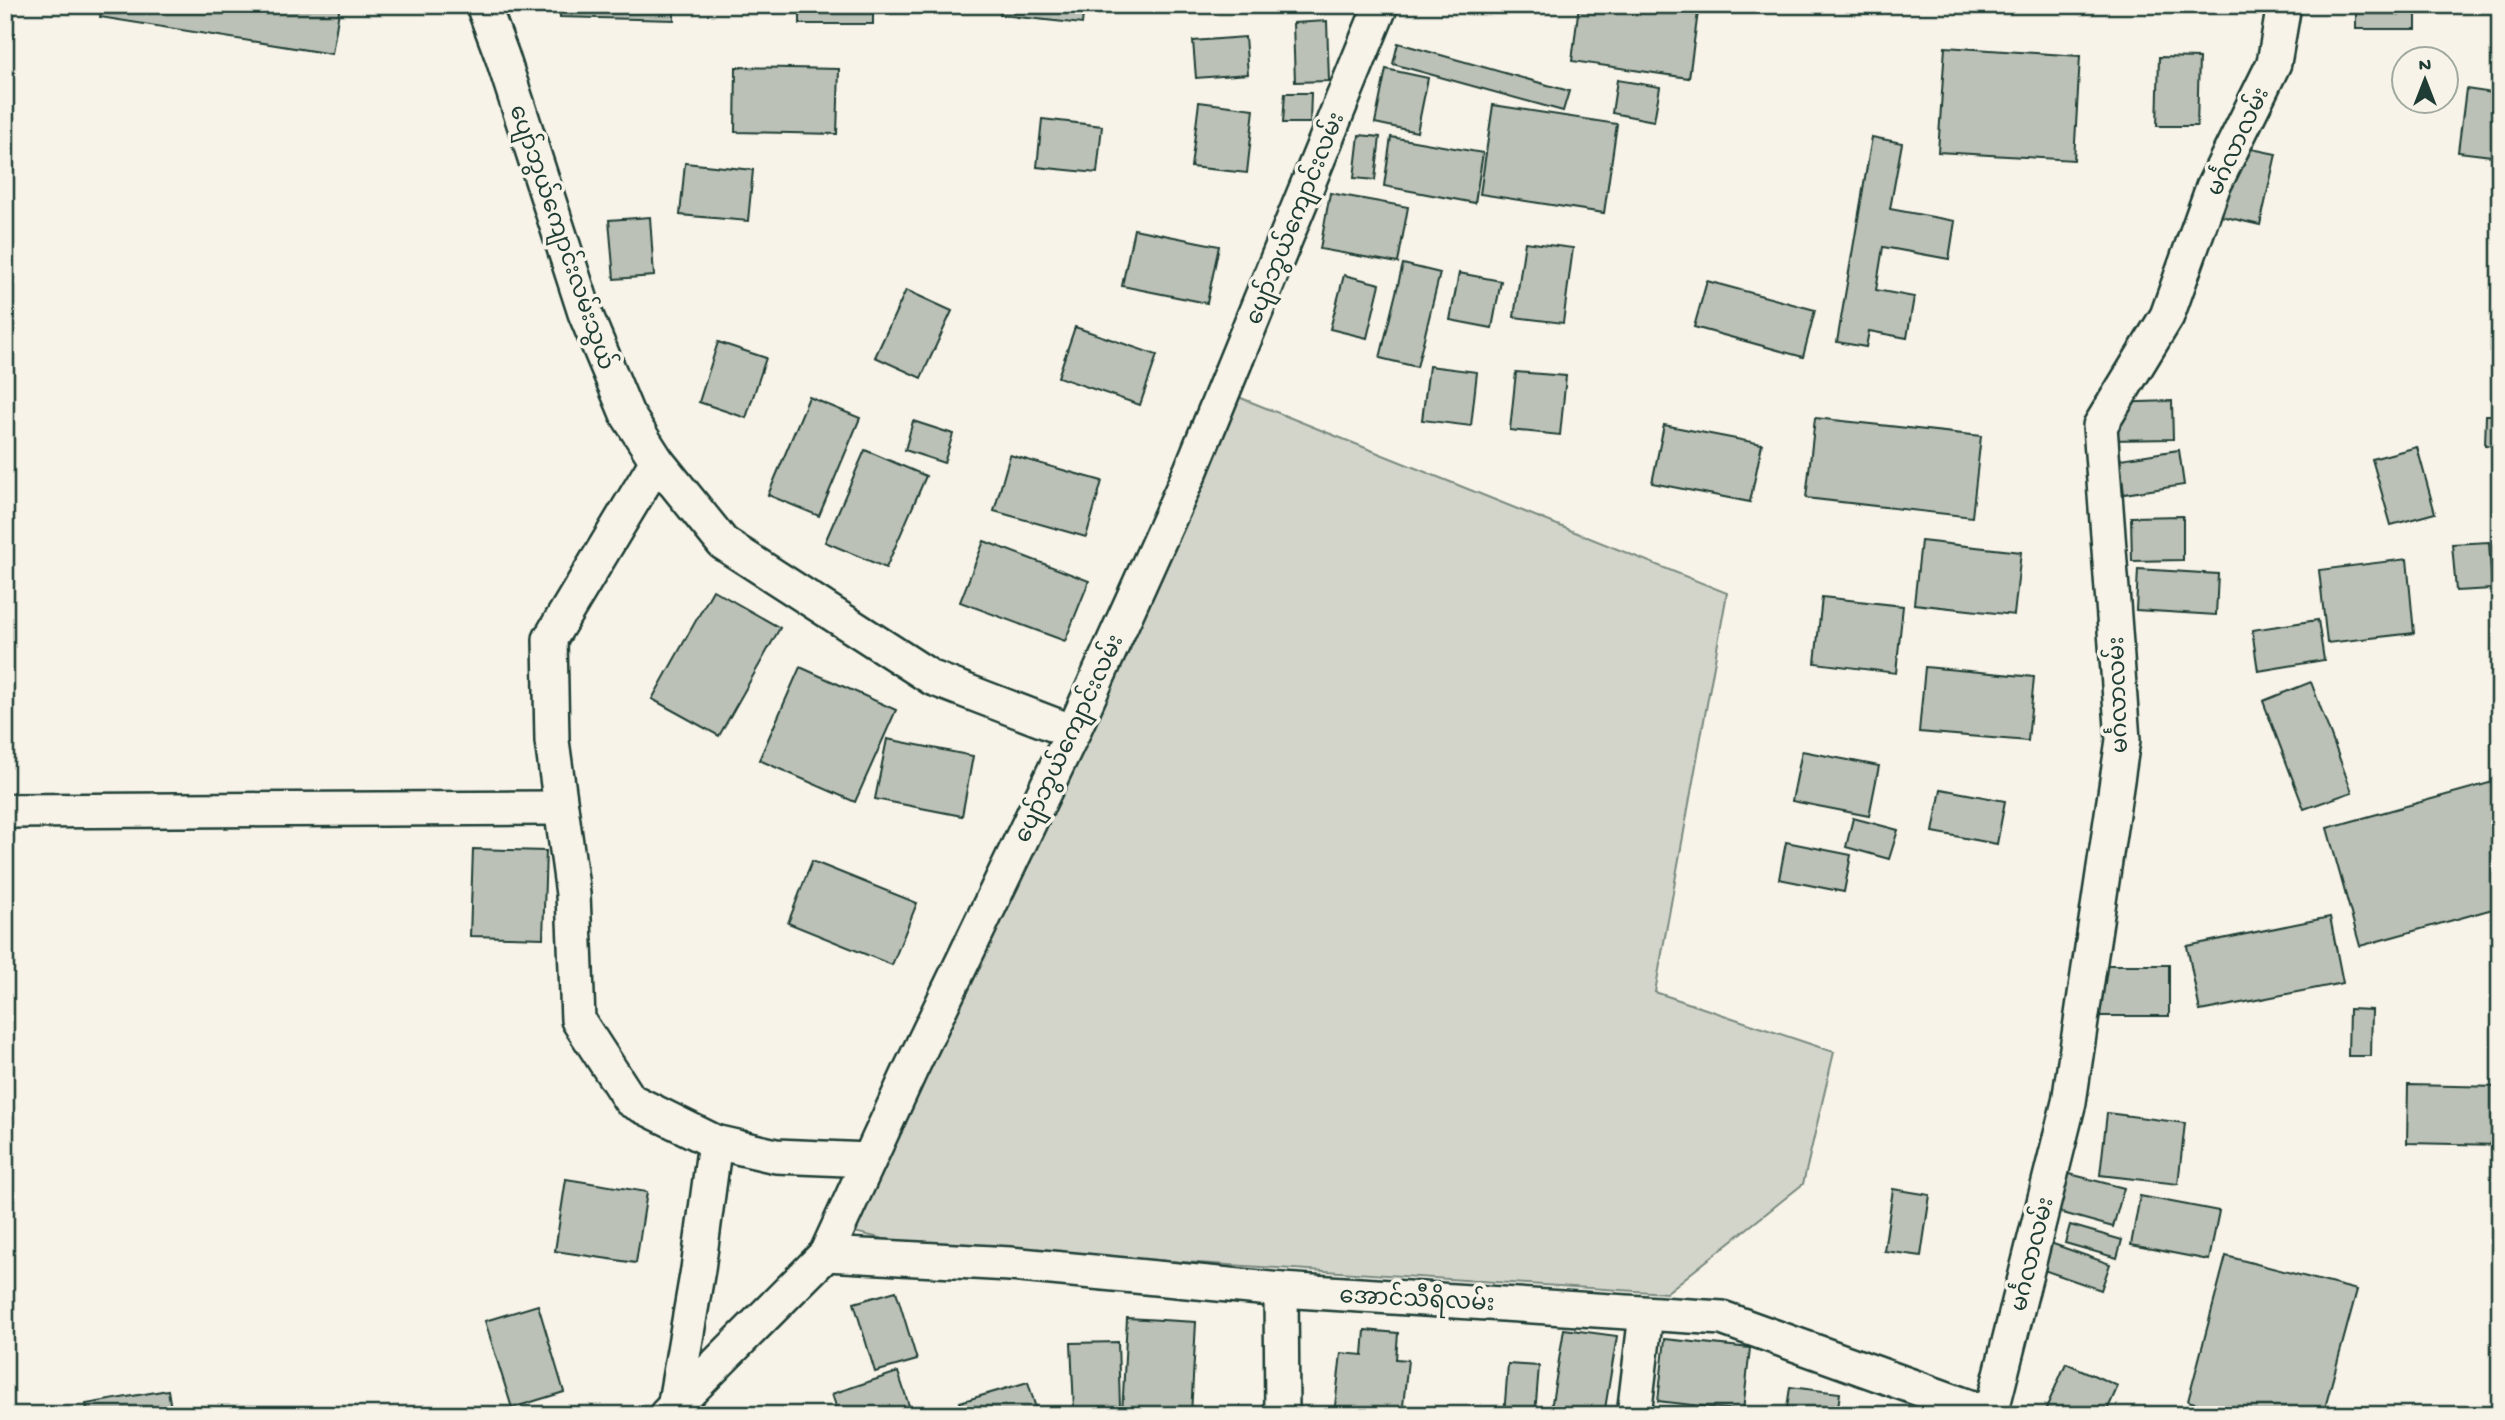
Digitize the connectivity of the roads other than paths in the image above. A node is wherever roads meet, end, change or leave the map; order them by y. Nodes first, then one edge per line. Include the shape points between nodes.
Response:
1 (483, 5) edge
2 (1381, 5) edge
3 (2284, 5) edge
4 (657, 461) junction
5 (1073, 732) junction
6 (561, 808) junction
7 (5, 811) edge
8 (715, 1142) junction
9 (869, 1160) junction
10 (826, 1254) junction
11 (1281, 1290) junction
12 (1646, 1314) junction
13 (670, 1411) edge
14 (1282, 1415) edge
15 (1634, 1415) edge
16 (1991, 1415) edge

1 - 4 street, ပျော်ဘွယ်ကျောင်းလမ်းသွယ် via 585,313 627,414
2 - 5 street, ပျော်ဘွယ်ကျောင်းလမ်း via 1191,470
3 - 16 street, မင်္ဂလာလမ်း via 2274,63 2213,187 2167,316 2100,426 2123,740 2069,1102
4 - 5 street, ပျော်ဘွယ်ကျောင်းလမ်းသွယ် via 723,543 821,608 932,678
4 - 6 street via 550,639 552,741
5 - 9 street, ပျော်ဘွယ်ကျောင်းလမ်း
6 - 7 street
6 - 8 street via 573,894 578,1020 630,1100
8 - 9 street via 776,1156
8 - 13 street via 698,1269
9 - 10 street, ပျော်ဘွယ်ကျောင်းလမ်း
10 - 11 street, အောင်သီရိလမ်း via 1010,1264
10 - 13 street, ပျော်ဘွယ်ကျောင်းလမ်း
11 - 12 street, အောင်သီရိလမ်း
11 - 14 street
12 - 15 street
12 - 16 street, အောင်သီရိလမ်း via 1722,1318

